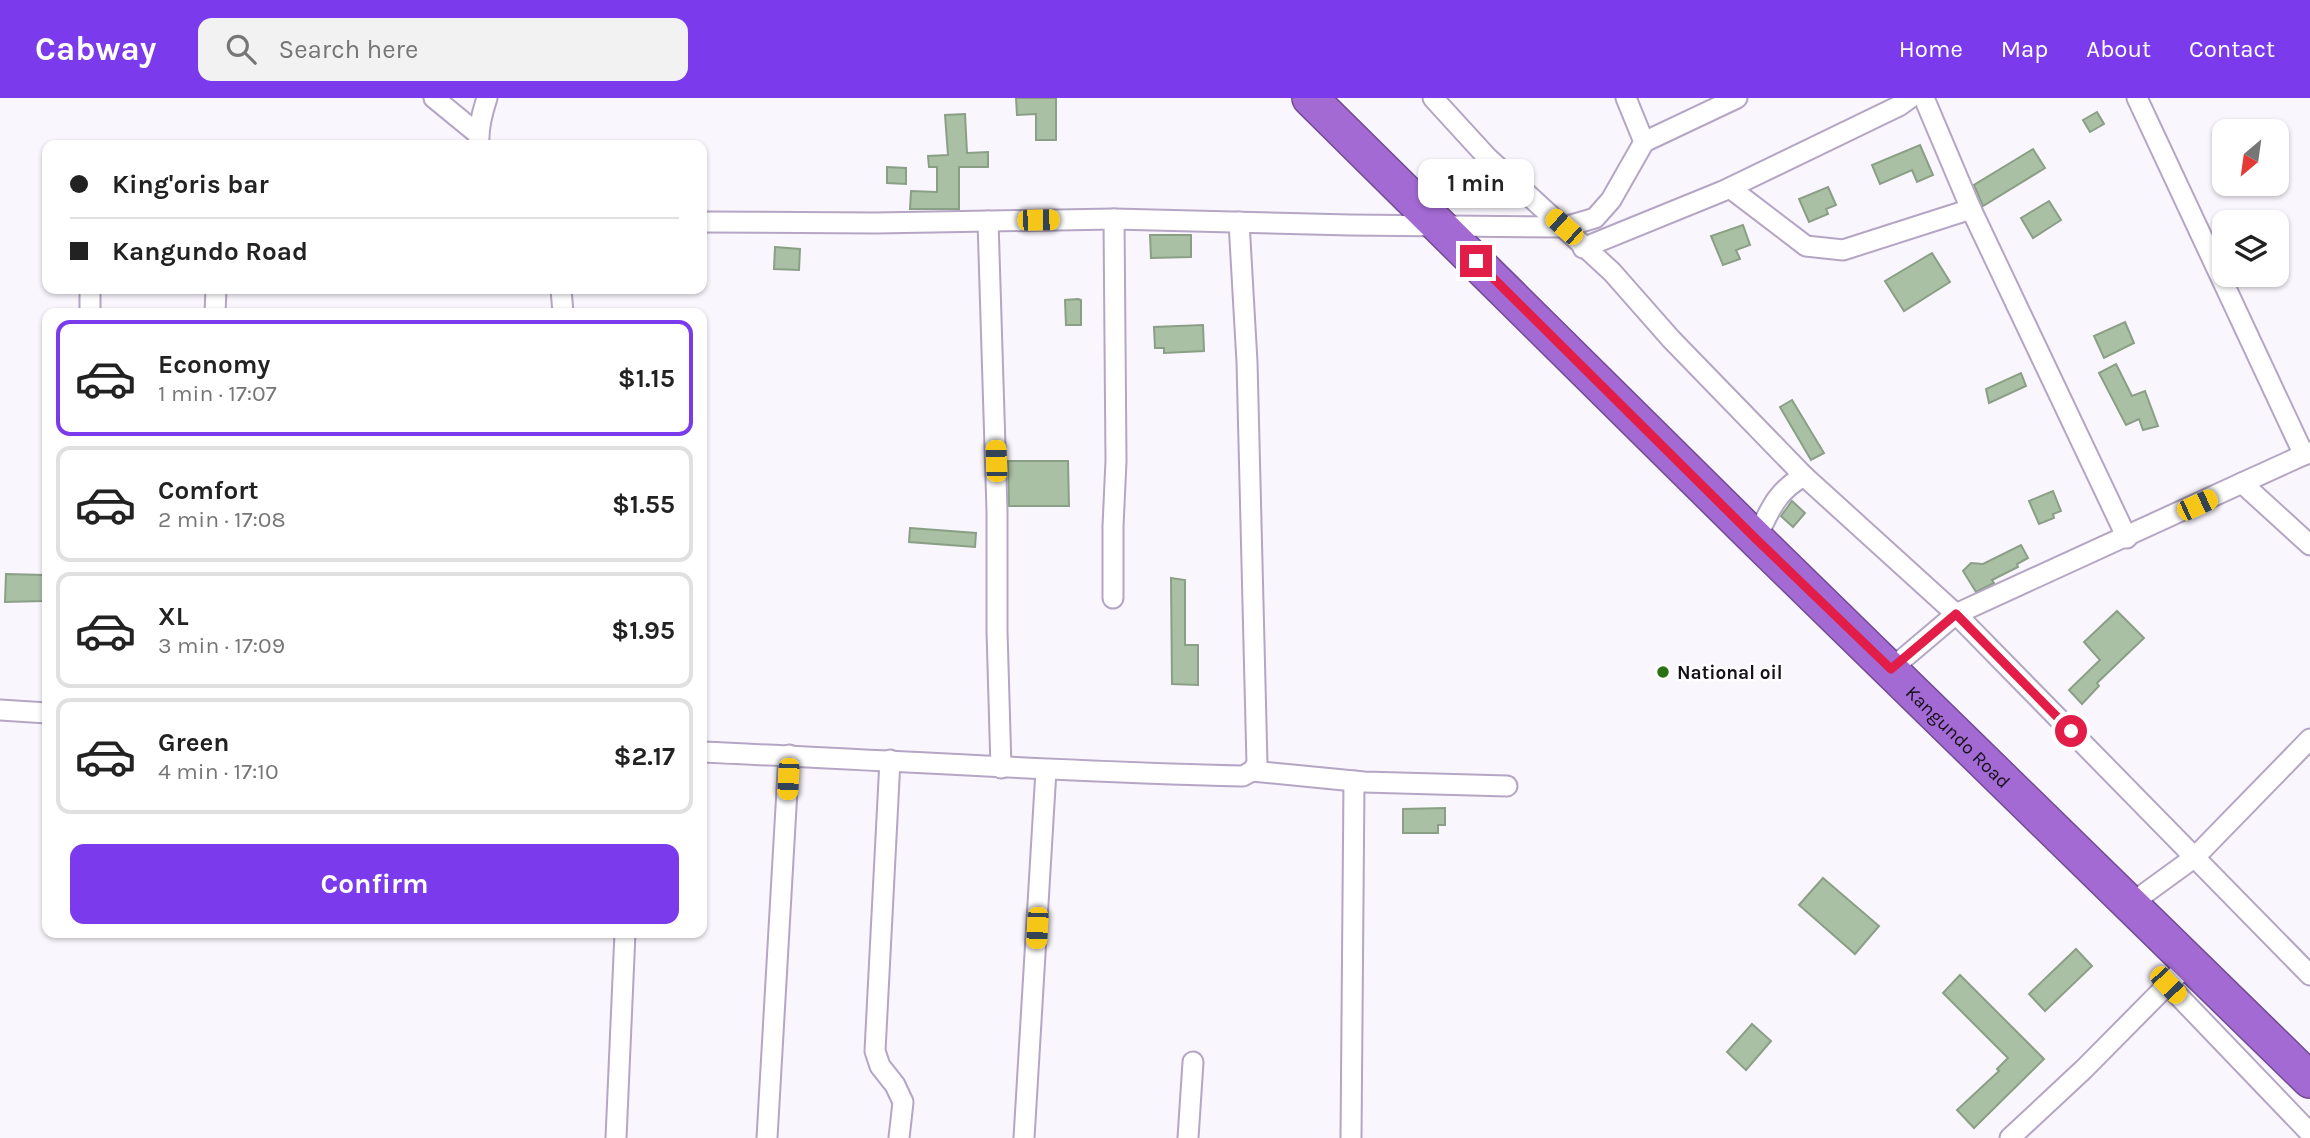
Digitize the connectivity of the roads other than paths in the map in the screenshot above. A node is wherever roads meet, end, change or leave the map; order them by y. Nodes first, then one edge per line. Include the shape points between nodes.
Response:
1 (434, 98) edge
2 (487, 98) edge
3 (1310, 98) edge
4 (1433, 98) edge
5 (1626, 98) edge
6 (1737, 98) edge
7 (1910, 98) edge
8 (1924, 98) edge
9 (2137, 98) edge
10 (479, 139) edge
11 (1644, 142) junction
12 (1730, 188) junction
13 (1971, 209) junction
14 (1114, 219) junction
15 (988, 221) junction
16 (707, 222) edge
17 (1239, 222) junction
18 (1439, 225) junction
19 (1564, 227) junction
20 (1583, 248) junction
21 (2307, 454) edge
22 (1804, 476) junction
23 (2242, 483) junction
24 (2127, 538) junction
25 (1756, 539) junction
26 (2310, 545) edge
27 (1113, 598) dead end
28 (1956, 614) junction
29 (1891, 669) junction
30 (0, 710) edge
31 (42, 713) edge
32 (2310, 739) edge
33 (707, 752) edge
34 (789, 755) junction
35 (890, 760) junction
36 (1002, 768) junction
37 (1046, 769) junction
38 (1252, 771) junction
39 (1354, 781) junction
40 (1507, 786) dead end
41 (2195, 858) junction
42 (2129, 905) junction
43 (625, 938) edge
44 (2179, 974) junction
45 (2310, 975) edge
46 (1193, 1062) dead end
47 (2310, 1080) edge
48 (2310, 1133) edge
49 (616, 1138) edge
50 (767, 1138) edge
51 (899, 1138) edge
52 (1024, 1138) edge
53 (1188, 1138) edge
54 (1351, 1138) edge
55 (2010, 1138) edge

1 - 10 street
2 - 10 street
3 - 18 highway, Kangundo Road
4 - 19 street via 1487,157
5 - 11 street
6 - 11 street
7 - 12 street
8 - 13 street
9 - 21 street
11 - 19 street via 1611,200 1595,218
12 - 13 street via 1806,246 1843,250
12 - 20 street
13 - 24 street
14 - 15 street
14 - 17 street
14 - 27 street
15 - 16 street
15 - 36 street
17 - 18 street
17 - 38 street via 1247,362 1256,764
18 - 19 street
18 - 25 highway, Kangundo Road
19 - 20 street
20 - 22 street via 1612,272
21 - 23 street
22 - 25 street via 1788,484 1771,506
22 - 28 street
23 - 24 street
23 - 26 street
24 - 28 street
25 - 29 highway, Kangundo Road
28 - 29 street
28 - 41 street
29 - 42 highway, Kangundo Road
30 - 31 street
32 - 41 street
33 - 34 street
34 - 35 street
34 - 50 street
35 - 36 street
35 - 51 street via 875,1051 903,1102
36 - 37 street
37 - 38 street via 1243,776
37 - 52 street
38 - 39 street
39 - 40 street
39 - 54 street
41 - 42 street
41 - 45 street
42 - 44 highway, Kangundo Road
43 - 49 street
44 - 47 highway, Kangundo Road
44 - 48 street via 2272,1096
44 - 55 street
46 - 53 street

